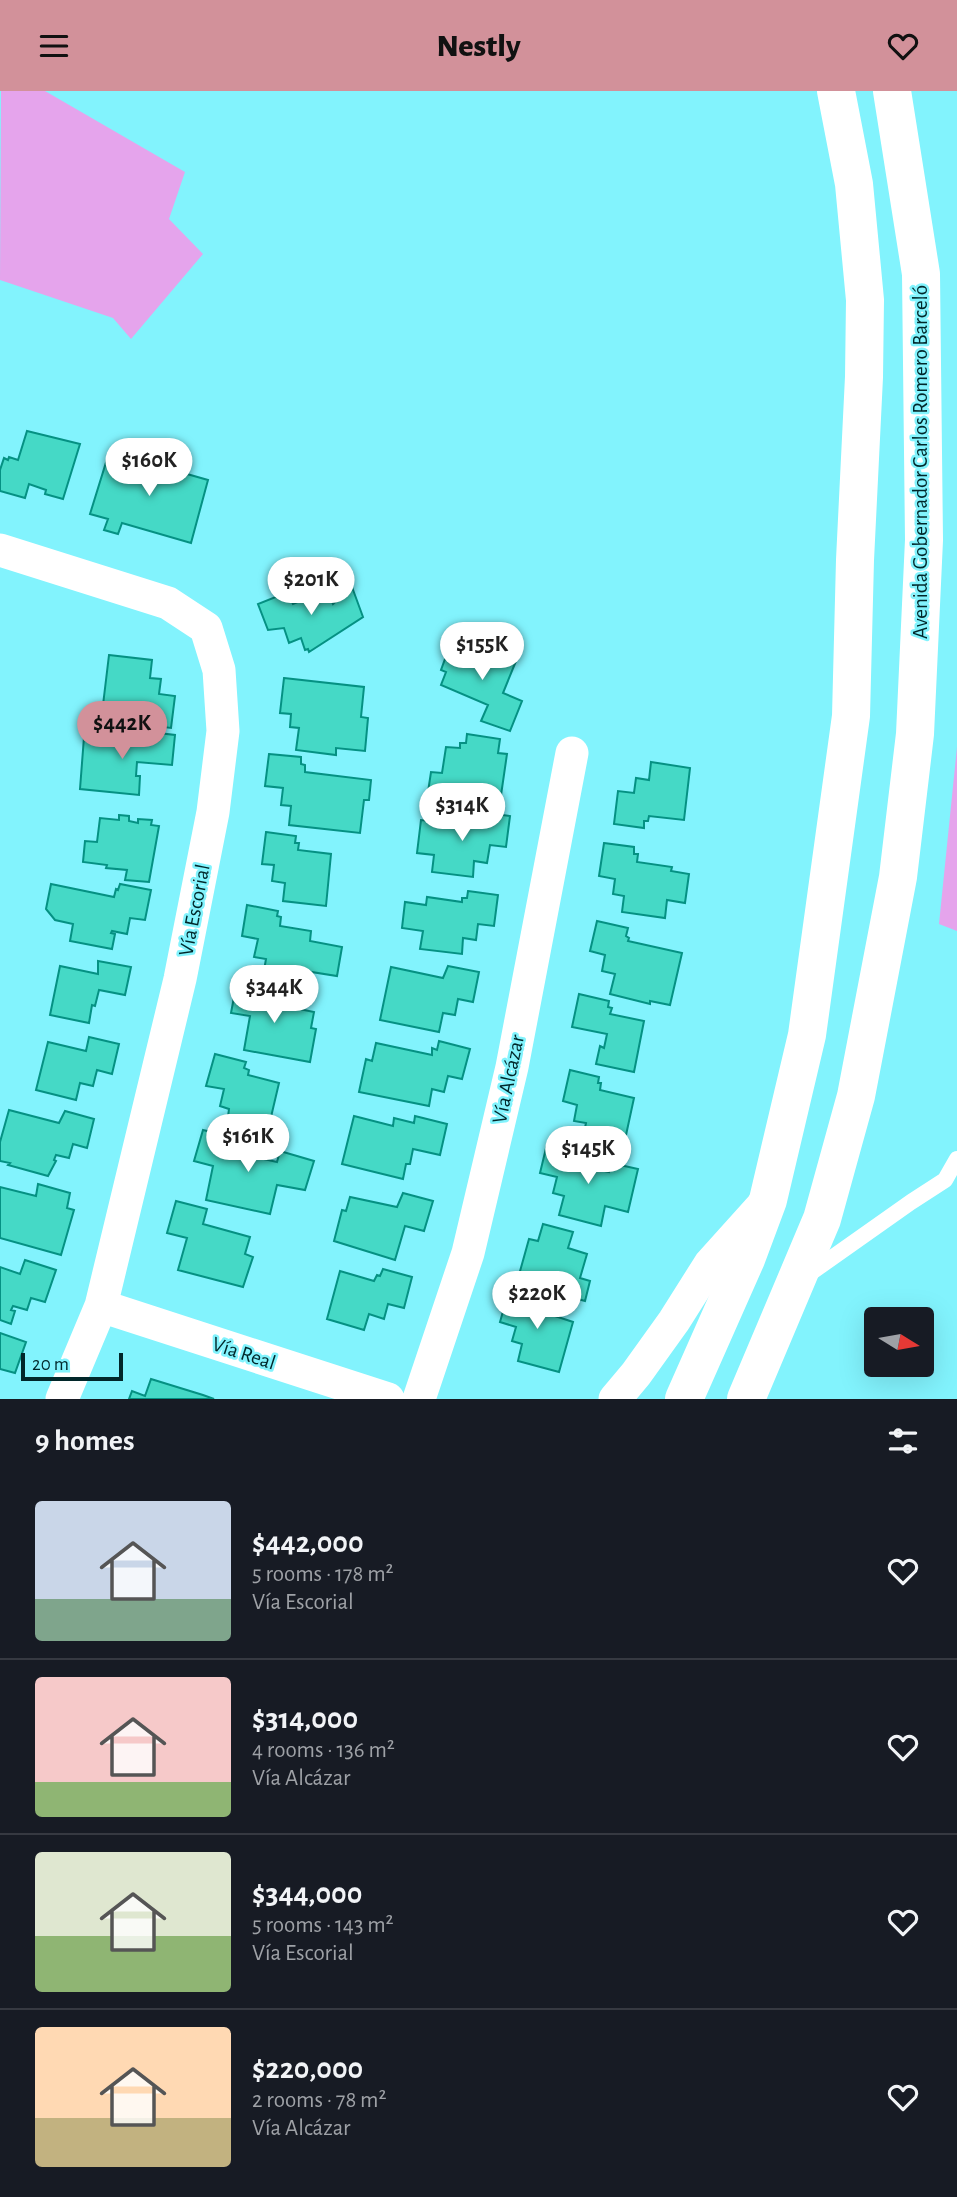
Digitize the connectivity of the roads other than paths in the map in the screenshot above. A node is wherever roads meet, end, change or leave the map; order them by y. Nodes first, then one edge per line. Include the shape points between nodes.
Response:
1 (836, 91) edge
2 (892, 91) edge
3 (0, 550) edge
4 (572, 753) dead end
5 (957, 1159) edge
6 (768, 1200) junction
7 (796, 1283) junction
8 (101, 1306) junction
9 (765, 1352) junction
10 (62, 1399) edge
11 (388, 1399) edge
12 (419, 1399) edge
13 (615, 1399) edge
14 (684, 1399) edge
15 (746, 1399) edge
16 (762, 1399) edge

1 - 6 main road via 854,184 864,300 851,716 807,1035
2 - 7 main road, Avenida Gobernador Carlos Romero Barceló via 921,274 924,540 915,734 898,877 856,1096 822,1219
3 - 8 street, Vía Escorial via 168,603 206,628 219,670 223,731 214,812 180,979
4 - 12 street, Vía Alcázar via 512,1067 475,1226
5 - 7 lane via 945,1180
6 - 13 street via 710,1264
6 - 14 main road
7 - 9 main road, Avenida Gobernador Carlos Romero Barceló
8 - 10 street, Vía Escorial
8 - 11 street, Vía Real
9 - 15 main road, Avenida Gobernador Carlos Romero Barceló
9 - 16 street

